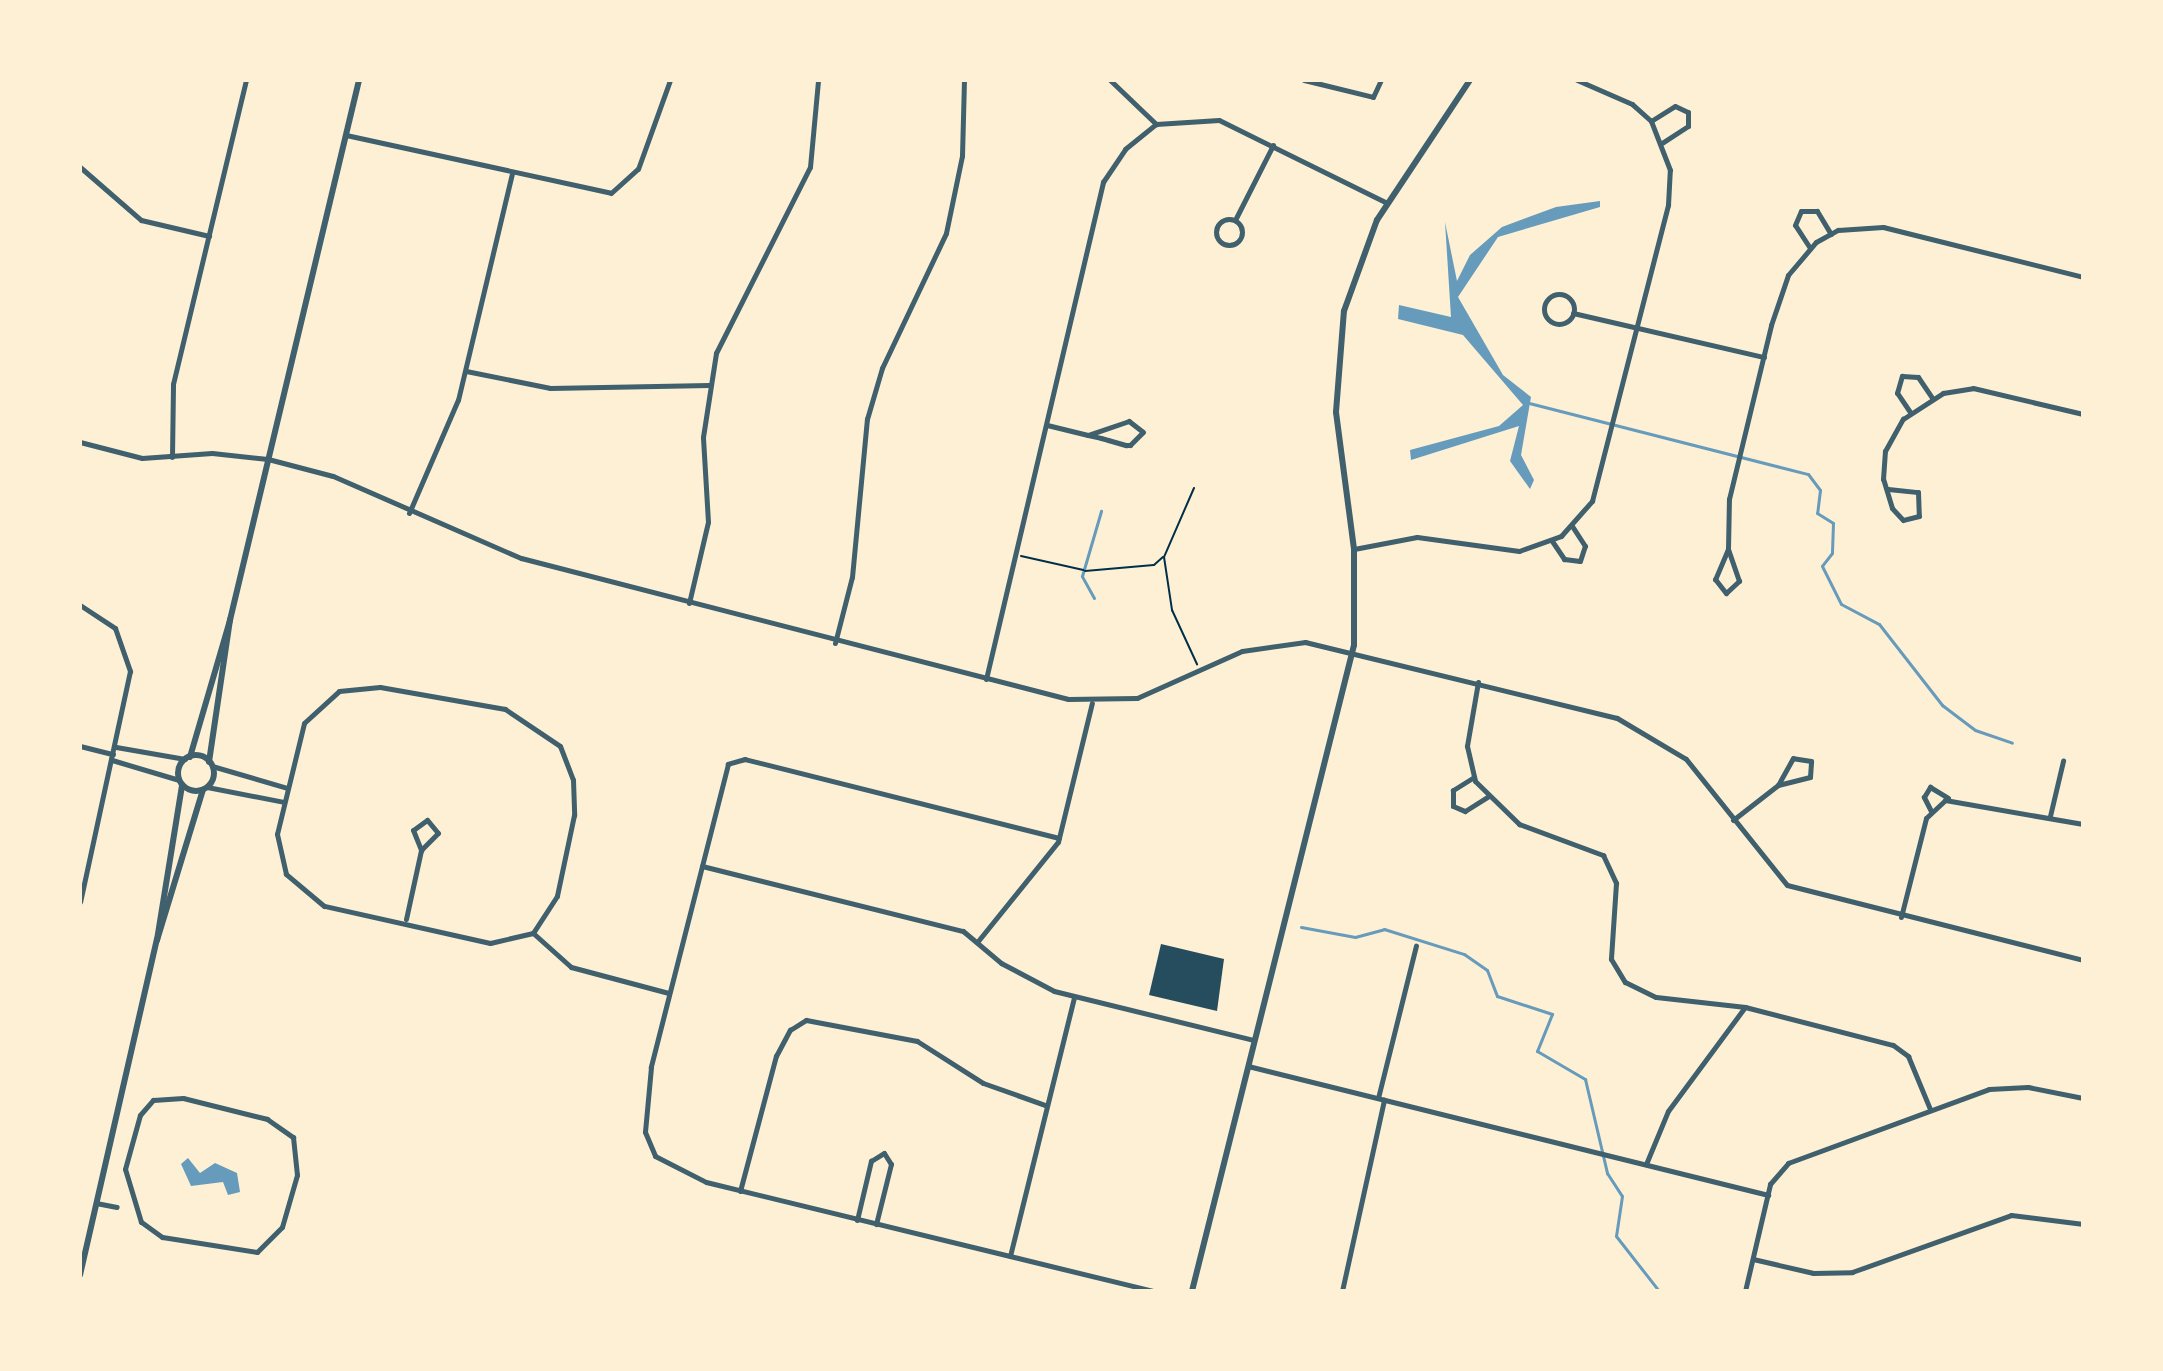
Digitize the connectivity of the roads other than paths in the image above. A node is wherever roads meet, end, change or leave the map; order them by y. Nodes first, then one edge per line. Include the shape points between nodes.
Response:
1 (246, 80) edge
2 (359, 80) edge
3 (670, 80) edge
4 (818, 80) edge
5 (964, 80) edge
6 (1110, 80) edge
7 (1304, 80) edge
8 (1381, 80) edge
9 (1470, 80) edge
10 (1577, 80) edge
11 (1651, 121) junction
12 (1156, 124) junction
13 (346, 135) junction
14 (1663, 142) junction
15 (1273, 145) junction
16 (80, 167) edge
17 (512, 174) junction
18 (1387, 203) junction
19 (1235, 220) junction
20 (1831, 234) junction
21 (209, 236) junction
22 (1810, 248) junction
23 (2083, 277) edge
24 (1573, 313) junction
25 (1637, 326) junction
26 (1764, 357) junction
27 (466, 371) junction
28 (709, 385) junction
29 (1932, 398) junction
30 (1910, 412) junction
31 (2083, 414) edge
32 (1047, 425) junction
33 (1088, 435) junction
34 (80, 442) edge
35 (172, 457) junction
36 (268, 459) junction
37 (1888, 489) junction
38 (409, 513) junction
39 (1572, 526) junction
40 (1552, 541) junction
41 (1354, 549) junction
42 (1728, 549) junction
43 (689, 603) junction
44 (80, 605) edge
45 (230, 620) junction
46 (835, 643) junction
47 (1352, 651) junction
48 (986, 679) junction
49 (1478, 682) junction
50 (1092, 703) junction
51 (80, 746) edge
52 (114, 753) junction
53 (187, 758) junction
54 (2063, 761) dead end
55 (210, 764) junction
56 (1474, 777) junction
57 (181, 782) junction
58 (1778, 785) junction
59 (205, 788) junction
60 (287, 788) junction
61 (1487, 797) junction
62 (1948, 798) junction
63 (284, 802) junction
64 (1931, 811) junction
65 (2050, 816) junction
66 (1733, 820) junction
67 (2083, 824) edge
68 (1059, 838) junction
69 (421, 850) junction
70 (702, 866) junction
71 (80, 902) edge
72 (1901, 917) junction
73 (406, 919) junction
74 (533, 933) junction
75 (157, 940) junction
76 (978, 941) junction
77 (1416, 946) dead end
78 (2083, 960) edge
79 (669, 993) junction
80 (1074, 997) junction
81 (1745, 1007) junction
82 (1254, 1040) junction
83 (1248, 1066) junction
84 (2083, 1098) edge
85 (1381, 1099) junction
86 (1045, 1105) junction
87 (1930, 1109) junction
88 (1646, 1164) junction
89 (740, 1191) junction
90 (1768, 1195) junction
91 (96, 1203) junction
92 (117, 1207) dead end
93 (857, 1220) junction
94 (141, 1222) joint
95 (876, 1224) junction
96 (2083, 1224) edge
97 (1010, 1256) junction
98 (1753, 1259) junction
99 (80, 1275) edge
100 (1153, 1291) edge
101 (1192, 1291) edge
102 (1342, 1291) edge
103 (1745, 1291) edge

1 - 21 street
2 - 13 street
3 - 17 street via 644,156 622,189 594,191
4 - 28 street via 810,167 726,323
5 - 46 street via 962,156 946,233 872,398 852,577
6 - 12 street
7 - 8 street via 1373,97
9 - 18 street
10 - 11 street via 1632,104
11 - 14 street
11 - 14 street via 1675,106 1690,114 1688,126
12 - 15 street via 1199,117
12 - 32 street via 1125,149 1103,182
13 - 17 street
13 - 36 street
14 - 25 street via 1668,205
15 - 18 street
15 - 19 street
16 - 21 street via 141,220
17 - 27 street
18 - 41 street via 1358,262 1338,347 1336,412
19 - 19 street via 1217,227 1225,245 1242,237
20 - 22 street
20 - 22 street via 1815,210 1799,212 1796,228
20 - 23 street via 1883,227
21 - 35 street via 171,399
22 - 26 street via 1788,275
24 - 24 street via 1564,295 1545,305 1555,323
24 - 25 street
25 - 26 street
25 - 39 street via 1597,491
26 - 42 street via 1729,499
27 - 28 street via 550,388
27 - 38 street via 441,452
28 - 43 street via 708,522
29 - 30 street
29 - 30 street via 1916,375 1902,376 1897,393
29 - 31 street via 1973,388
30 - 37 street via 1885,451
32 - 33 street
32 - 48 street
33 - 33 street via 1130,445 1143,432 1129,421
34 - 35 street via 114,455
35 - 36 street
36 - 38 street via 333,476
36 - 45 street
37 - 37 street via 1896,514 1908,521 1919,516 1924,503 1918,492
38 - 43 street via 492,549
39 - 40 street
39 - 40 street via 1585,546 1580,561 1564,559
40 - 41 street via 1508,552 1417,537
41 - 47 street
42 - 42 street via 1715,579 1726,593 1739,581
43 - 46 street
44 - 52 street via 107,620 126,648 130,671
45 - 53 street
45 - 55 street
46 - 48 street
47 - 49 street
47 - 50 street via 1283,643 1199,669 1137,698
47 - 82 street
48 - 50 street
49 - 56 street via 1467,746
49 - 66 street via 1637,725 1686,759
50 - 68 street
51 - 52 street
52 - 53 street
52 - 57 street
52 - 71 street
53 - 55 street
53 - 57 street
54 - 65 street
55 - 59 street
55 - 60 street
56 - 61 street
56 - 61 street via 1453,790 1453,806 1465,811
57 - 59 street
57 - 75 street
58 - 58 street via 1793,758 1811,761 1810,777
58 - 66 street
59 - 63 street
59 - 75 street
60 - 63 street
60 - 74 street via 304,723 345,689 380,687 492,706 532,721 565,755 575,793 557,896
61 - 81 street via 1519,824 1603,855 1616,883 1611,959 1625,982 1656,997
62 - 64 street
62 - 64 street via 1930,787 1924,797
62 - 65 street
63 - 73 street via 280,860 303,895 324,906
64 - 72 street
65 - 67 street
66 - 72 street via 1787,885
68 - 70 street via 745,759 728,764
68 - 76 street
69 - 69 street via 438,833 427,820 413,830
69 - 73 street
70 - 76 street
70 - 79 street
72 - 78 street
73 - 74 street via 490,943
74 - 79 street via 571,967
75 - 91 street
76 - 80 street via 1027,979
77 - 85 street
79 - 89 street via 644,1124 650,1148 665,1164
80 - 82 street
80 - 86 street
81 - 87 street via 1893,1045 1908,1056
81 - 88 street via 1668,1111
82 - 83 street
83 - 85 street
83 - 101 street
84 - 87 street via 2008,1087
85 - 88 street
85 - 102 street
86 - 89 street via 983,1083 917,1041 806,1020 790,1030 776,1056
86 - 97 street
87 - 90 street via 1788,1163
88 - 90 street
89 - 93 street
90 - 98 street
91 - 92 street
91 - 99 street
93 - 95 street
93 - 95 street via 871,1161 882,1153 891,1164
94 - 94 street via 162,1237 240,1255 257,1252 280,1231 297,1175 290,1130 183,1098 153,1100 140,1115 125,1169
95 - 97 street
96 - 98 street via 2011,1215 1852,1272 1813,1273
97 - 100 street
98 - 103 street

